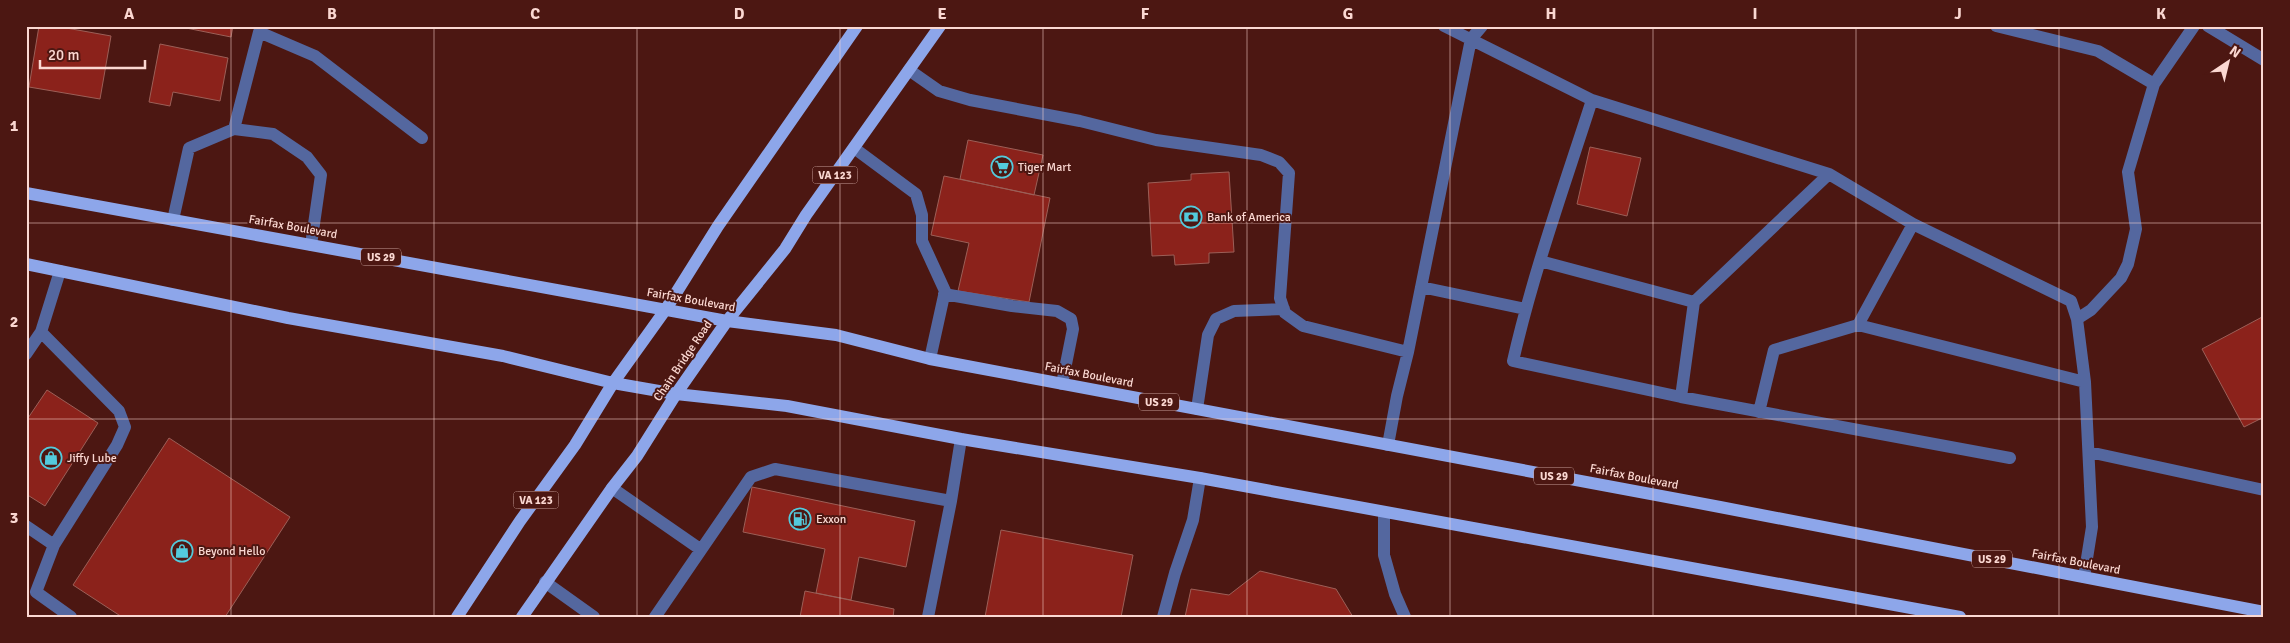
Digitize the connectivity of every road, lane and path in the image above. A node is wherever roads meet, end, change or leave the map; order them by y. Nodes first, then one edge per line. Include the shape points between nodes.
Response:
1 (857, 26) edge
2 (940, 26) edge
3 (1444, 26) edge
4 (1482, 26) edge
5 (1996, 26) edge
6 (2194, 26) edge
7 (2208, 26) edge
8 (1471, 39) junction
9 (2264, 60) edge
10 (909, 70) junction
11 (2154, 84) junction
12 (1592, 100) junction
13 (234, 129) junction
14 (422, 138) dead end
15 (854, 148) junction
16 (1829, 174) junction
17 (26, 192) edge
18 (173, 220) junction
19 (1913, 224) junction
20 (311, 245) junction
21 (1540, 261) junction
22 (26, 264) edge
23 (60, 271) junction
24 (1421, 287) junction
25 (944, 294) junction
26 (1694, 302) junction
27 (1284, 309) junction
28 (1525, 309) junction
29 (666, 310) junction
30 (2077, 319) junction
31 (727, 321) junction
32 (1858, 325) junction
33 (41, 332) junction
34 (1408, 352) junction
35 (26, 354) edge
36 (930, 358) junction
37 (2085, 382) junction
38 (613, 383) junction
39 (1062, 384) junction
40 (676, 394) junction
41 (1680, 397) junction
42 (1197, 409) junction
43 (1759, 412) junction
44 (961, 438) junction
45 (1388, 445) junction
46 (2088, 452) junction
47 (2010, 458) dead end
48 (1200, 478) junction
49 (612, 488) junction
50 (2264, 490) edge
51 (951, 501) junction
52 (1384, 512) junction
53 (26, 526) edge
54 (54, 545) junction
55 (700, 549) junction
56 (2084, 577) junction
57 (545, 582) junction
58 (2264, 612) edge
59 (71, 617) edge
60 (457, 617) edge
61 (522, 617) edge
62 (594, 617) edge
63 (655, 617) edge
64 (928, 617) edge
65 (1163, 617) edge
66 (1405, 617) edge
67 (1960, 617) edge

1 - 29 main road, VA 123 via 718,226
2 - 10 main road, Chain Bridge Road / VA 123
3 - 8 street
4 - 8 street
5 - 11 street via 2098,51
6 - 11 street
7 - 9 street
8 - 12 street
8 - 24 street
10 - 15 main road, Chain Bridge Road / VA 123
10 - 27 street via 940,91 970,100 1156,140 1261,155 1279,162 1289,173 1280,298
11 - 30 street via 2128,172 2136,229 2128,264 2109,291
12 - 16 street
12 - 21 street
13 - 14 street via 259,32 315,56
13 - 18 street via 189,148
13 - 20 street via 273,134 307,157 322,175
15 - 25 street via 916,194 922,215 922,241
15 - 31 main road, Chain Bridge Road / VA 123 via 785,249
16 - 19 street
16 - 26 street
17 - 18 main road, Fairfax Boulevard / US 29
18 - 20 main road, Fairfax Boulevard / US 29
19 - 30 street via 2071,301
19 - 32 street
20 - 29 main road, Fairfax Boulevard / US 29
21 - 26 street
21 - 28 street
22 - 23 main road
23 - 33 street
23 - 38 main road via 288,318 503,356
24 - 28 street
24 - 34 street
25 - 36 street
25 - 39 street via 1057,310 1071,318 1073,329
26 - 41 street
27 - 34 street via 1304,326
27 - 42 street via 1234,310 1216,319 1208,335
28 - 41 street via 1513,362
29 - 31 main road, Fairfax Boulevard / US 29
29 - 38 main road, VA 123
30 - 37 street
31 - 36 main road, Fairfax Boulevard / US 29 via 836,335
31 - 40 main road, Chain Bridge Road / VA 123
32 - 37 street
32 - 43 street via 1774,350
33 - 35 street
33 - 54 street via 119,411 125,427
34 - 45 street
36 - 39 main road, Fairfax Boulevard / US 29
37 - 46 street
38 - 40 main road
38 - 60 main road, VA 123 via 575,445
39 - 42 main road, Fairfax Boulevard / US 29
40 - 44 main road via 787,406
40 - 49 main road, Chain Bridge Road / VA 123 via 637,456
41 - 43 street
42 - 45 main road, Fairfax Boulevard / US 29
43 - 47 street
44 - 48 main road
44 - 51 street
45 - 56 main road, Fairfax Boulevard / US 29
46 - 50 street
46 - 56 street via 2092,527
48 - 52 main road
48 - 65 street via 1193,520
49 - 55 street
49 - 57 main road, Chain Bridge Road / VA 123
51 - 55 street via 774,469 751,477
51 - 64 street
52 - 66 street via 1385,562
52 - 67 main road
53 - 54 street
54 - 59 street via 36,592
55 - 63 street
56 - 58 main road, Fairfax Boulevard / US 29
57 - 61 main road, Chain Bridge Road / VA 123
57 - 62 street

